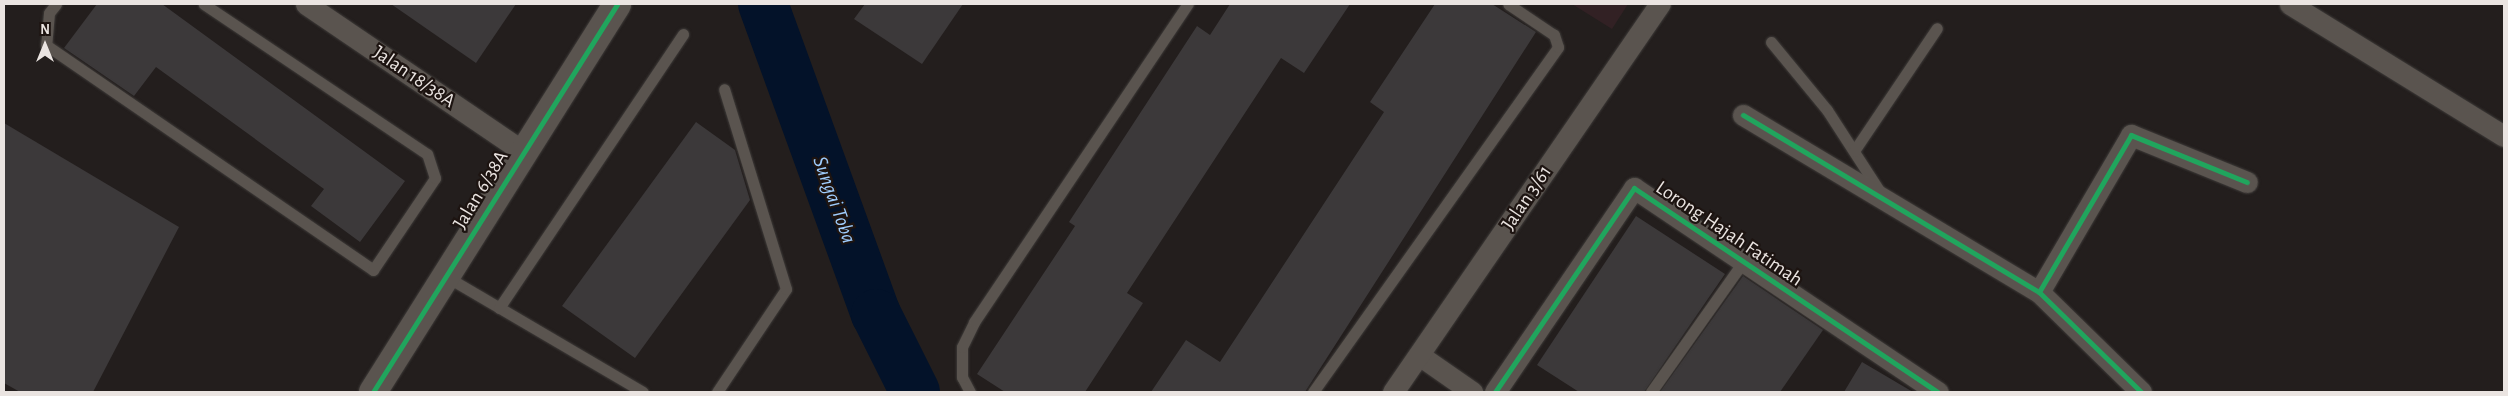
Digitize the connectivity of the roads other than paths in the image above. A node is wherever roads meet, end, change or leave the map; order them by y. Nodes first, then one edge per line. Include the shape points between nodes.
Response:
1 (56, 4) edge
2 (204, 4) edge
3 (306, 4) edge
4 (617, 4) edge
5 (1188, 4) edge
6 (1508, 4) edge
7 (1660, 4) edge
8 (2290, 4) edge
9 (1937, 28) dead end
10 (684, 34) dead end
11 (1771, 42) dead end
12 (724, 89) dead end
13 (1743, 114) dead end
14 (2504, 136) edge
15 (522, 151) junction
16 (1854, 151) junction
17 (2247, 182) dead end
18 (1885, 199) junction
19 (1743, 262) junction
20 (447, 277) junction
21 (2039, 292) junction
22 (499, 308) junction
23 (1419, 355) junction
24 (373, 392) edge
25 (643, 392) edge
26 (716, 392) edge
27 (970, 392) edge
28 (1312, 392) edge
29 (1393, 392) edge
30 (1472, 392) edge
31 (1495, 392) edge
32 (1651, 392) edge
33 (1938, 392) edge
34 (2141, 392) edge

1 - 2 lane via 50,12 46,46 374,270 436,178 427,154
3 - 15 street, Jalan 18/38A
4 - 15 street, Jalan 6/38A
5 - 27 lane via 974,322 962,347 962,377
6 - 28 lane via 1554,35 1558,47
7 - 23 street, Jalan 3/61
8 - 14 street
9 - 16 lane
10 - 22 lane
11 - 16 lane via 1828,110
12 - 26 lane via 786,289
13 - 18 street
15 - 20 street, Jalan 6/38A
16 - 18 lane
17 - 21 street via 2132,135
18 - 21 street
19 - 31 street, Lorong Hajah Fatimah via 1634,188
19 - 32 lane
19 - 33 street, Lorong Hajah Fatimah
20 - 22 lane
20 - 24 street, Jalan 6/38A
21 - 34 street
22 - 25 lane
23 - 29 street, Jalan 3/61
23 - 30 street

